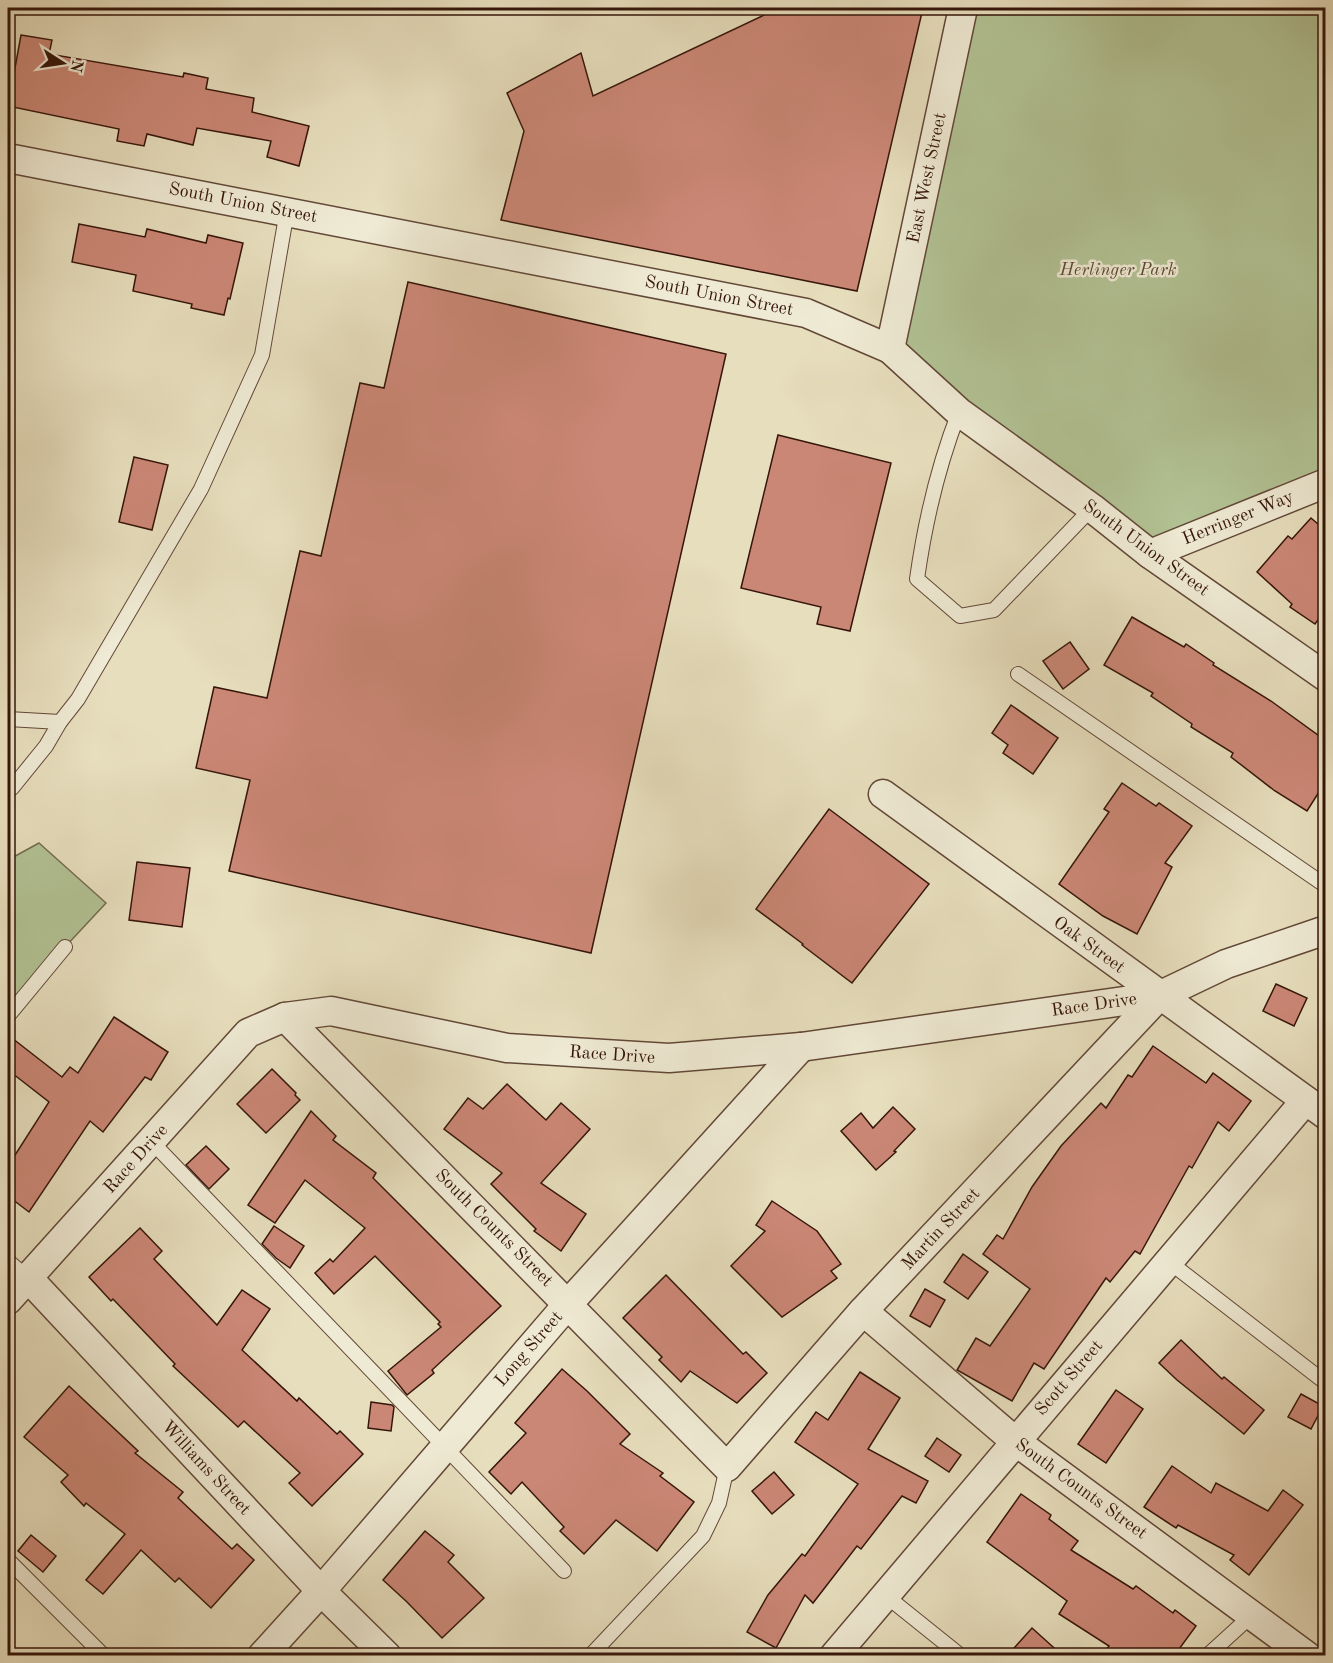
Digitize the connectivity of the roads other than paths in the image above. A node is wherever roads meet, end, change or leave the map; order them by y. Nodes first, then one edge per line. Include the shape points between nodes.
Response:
1 (963, 8) edge
2 (8, 158) edge
3 (287, 211) junction
4 (890, 349) junction
5 (959, 412) junction
6 (1326, 483) edge
7 (1092, 508) junction
8 (1150, 554) junction
9 (1017, 674) dead end
10 (1326, 677) edge
11 (8, 719) edge
12 (60, 722) junction
13 (8, 789) edge
14 (883, 794) dead end
15 (1326, 886) edge
16 (1326, 930) edge
17 (65, 947) dead end
18 (1159, 996) junction
19 (8, 1016) edge
20 (285, 1017) junction
21 (801, 1047) junction
22 (1315, 1108) edge
23 (151, 1141) junction
24 (1168, 1261) junction
25 (18, 1270) edge
26 (8, 1300) edge
27 (568, 1304) junction
28 (863, 1311) junction
29 (1326, 1383) edge
30 (1015, 1441) junction
31 (445, 1448) junction
32 (727, 1467) junction
33 (8, 1560) edge
34 (564, 1571) dead end
35 (321, 1591) junction
36 (885, 1594) junction
37 (1252, 1615) junction
38 (104, 1656) edge
39 (262, 1656) edge
40 (387, 1656) edge
41 (590, 1656) edge
42 (834, 1656) edge
43 (961, 1656) edge
44 (1207, 1656) edge
45 (1307, 1656) edge

1 - 4 street, East West Street
2 - 3 street, South Union Street
3 - 4 street, South Union Street via 806,313
3 - 12 lane via 262,355 201,489 78,699
4 - 5 street, South Union Street
5 - 7 street, South Union Street
5 - 7 lane via 943,452 923,531 917,579 960,616 994,609
6 - 8 street, Herringer Way
7 - 8 street, South Union Street
8 - 10 street, South Union Street
9 - 15 lane
11 - 12 lane
12 - 13 lane via 46,746
14 - 18 street, Oak Street
16 - 18 street, Race Drive via 1226,964
17 - 19 lane
18 - 21 street, Race Drive
18 - 22 street, Oak Street
18 - 28 street, Martin Street
20 - 21 street, Race Drive via 331,1011 507,1048 669,1058
20 - 23 street, Race Drive via 248,1033
20 - 27 street, South Counts Street
21 - 27 street, Long Street
22 - 24 street, Scott Street
23 - 25 street, Race Drive
23 - 31 lane
24 - 29 lane
24 - 30 street, Scott Street
25 - 26 street, Race Drive
25 - 35 street, Williams Street
27 - 31 street, Long Street
27 - 32 street, South Counts Street
28 - 30 street, South Counts Street
28 - 32 street, Martin Street
30 - 36 street, Scott Street
30 - 37 street, South Counts Street
31 - 34 lane
31 - 35 street, Long Street
32 - 41 lane via 719,1503 703,1536
33 - 38 lane
35 - 39 street, Long Street
35 - 40 street, Williams Street
36 - 42 street, Scott Street
36 - 43 lane
37 - 44 lane
37 - 45 street, South Counts Street

